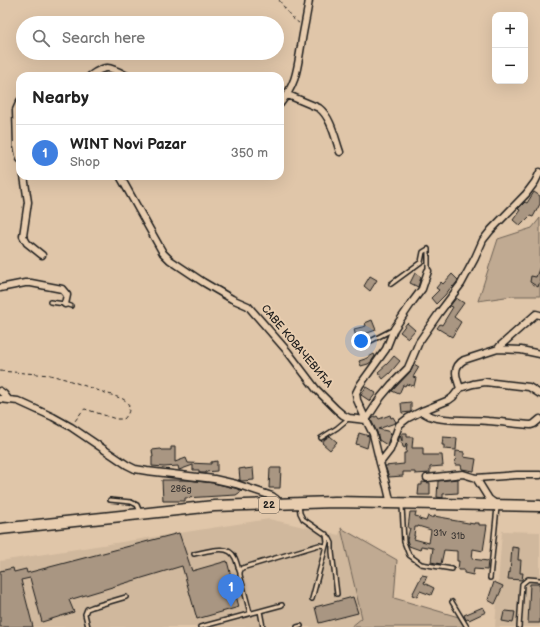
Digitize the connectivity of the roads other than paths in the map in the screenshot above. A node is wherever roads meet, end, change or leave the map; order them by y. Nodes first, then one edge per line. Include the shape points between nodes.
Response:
1 (309, 0) edge
2 (96, 72) edge
3 (118, 72) edge
4 (288, 95) junction
5 (284, 100) edge
6 (340, 152) dead end
7 (540, 172) edge
8 (25, 180) edge
9 (122, 180) edge
10 (42, 255) dead end
11 (428, 271) joint
12 (391, 284) dead end
13 (0, 288) edge
14 (50, 302) dead end
15 (68, 305) joint
16 (539, 312) edge
17 (394, 329) junction
18 (363, 345) dead end
19 (498, 349) junction
20 (540, 354) edge
21 (460, 388) junction
22 (0, 391) edge
23 (540, 394) edge
24 (0, 399) edge
25 (8, 400) junction
26 (422, 412) junction
27 (350, 418) junction
28 (540, 419) edge
29 (366, 420) junction
30 (321, 438) dead end
31 (380, 463) junction
32 (540, 476) edge
33 (426, 478) dead end
34 (476, 478) junction
35 (110, 500) dead end
36 (280, 504) junction
37 (299, 504) junction
38 (391, 504) junction
39 (402, 504) junction
40 (498, 506) junction
41 (540, 506) edge
42 (140, 514) junction
43 (0, 529) edge
44 (326, 534) junction
45 (326, 546) junction
46 (194, 554) dead end
47 (452, 570) dead end
48 (240, 575) junction
49 (490, 578) dead end
50 (540, 580) edge
51 (337, 594) dead end
52 (126, 597) dead end
53 (312, 598) dead end
54 (452, 602) dead end
55 (282, 605) dead end
56 (260, 611) junction
57 (250, 613) junction
58 (301, 626) dead end
59 (88, 627) edge
60 (200, 627) edge
61 (264, 627) edge
62 (297, 627) edge
63 (467, 627) edge
64 (519, 627) edge

1 - 4 street via 298,68
2 - 3 street via 105,68
4 - 5 street
4 - 6 street via 324,111
7 - 29 street via 526,194 484,240 461,284 419,342 408,368 381,397
8 - 10 street via 28,202 23,236 27,243
9 - 27 street, САВЕ КОВАЧЕВИЋА via 163,253 203,282 248,306 316,389 343,415
11 - 12 lane via 428,249 423,252 420,262
11 - 17 street via 422,290
13 - 15 street via 31,283 62,289 67,295
14 - 15 lane
16 - 19 street
17 - 18 lane
17 - 29 street via 386,349 356,393
19 - 20 street
19 - 21 street via 460,362 456,376
21 - 23 street via 485,382 529,387
21 - 26 street via 449,400
22 - 25 street
24 - 25 street
25 - 36 street via 18,401 53,417 135,469 236,484 272,496
26 - 28 street via 443,419 531,425
26 - 31 street via 399,425 390,450
27 - 29 street, САВЕ КОВАЧЕВИЋА
27 - 30 lane
29 - 31 street via 373,434
31 - 38 street
32 - 34 street
33 - 34 street via 463,474
34 - 40 street via 489,499
35 - 42 lane via 134,503
36 - 37 main road, 22
36 - 42 main road, 22 via 214,506
37 - 38 main road, 22
37 - 44 lane via 303,519
38 - 39 main road, 22
39 - 40 main road, 22
39 - 47 lane via 404,542 409,555 421,564
40 - 41 main road, 22
40 - 49 lane
42 - 43 main road, 22
44 - 45 lane
44 - 51 lane via 332,543
45 - 48 lane via 319,544 245,566
45 - 53 lane
46 - 48 lane via 223,549 236,558
48 - 57 lane
50 - 64 lane via 528,579 522,584
52 - 59 lane via 87,609 85,614
54 - 63 lane
55 - 56 lane
56 - 57 lane
56 - 61 lane
57 - 60 lane
58 - 62 lane

